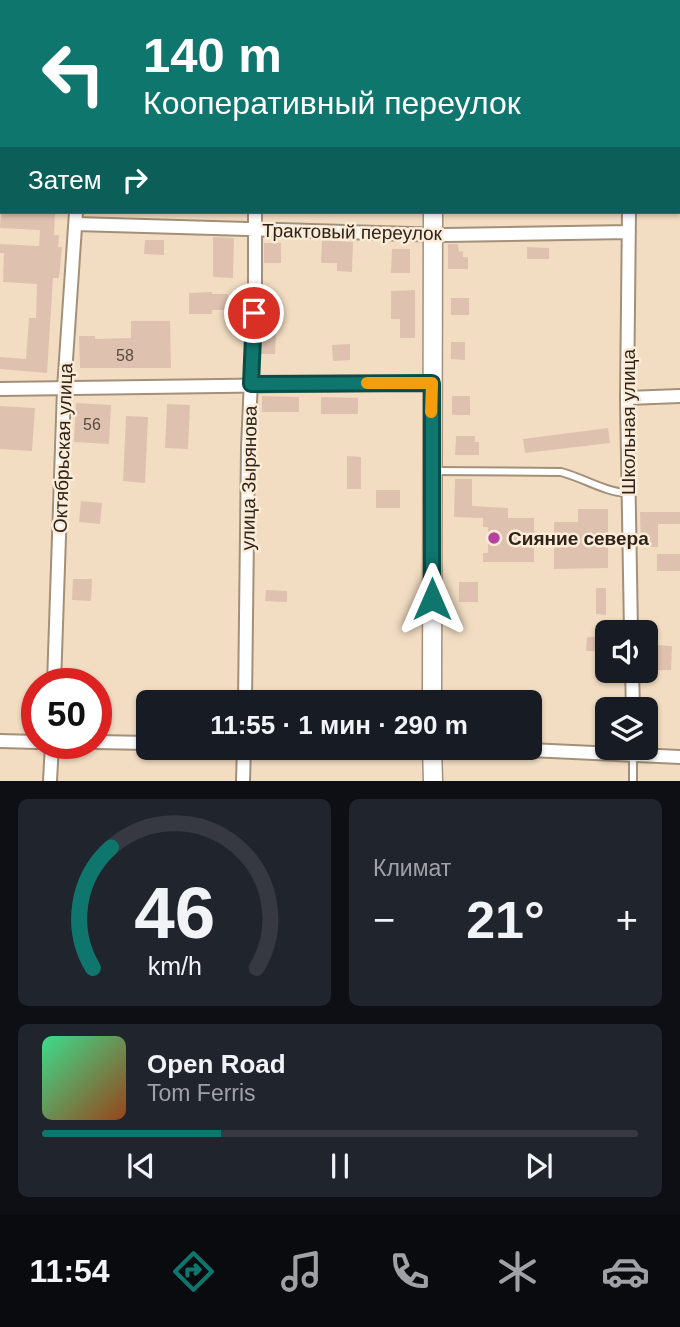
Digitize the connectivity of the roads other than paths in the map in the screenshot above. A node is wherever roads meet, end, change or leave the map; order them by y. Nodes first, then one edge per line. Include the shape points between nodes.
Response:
1 (255, 214) edge
2 (433, 214) edge
3 (629, 214) edge
4 (76, 218) edge
5 (255, 230) junction
6 (629, 232) junction
7 (433, 234) junction
8 (432, 383) junction
9 (251, 384) junction
10 (0, 389) edge
11 (64, 389) junction
12 (680, 396) edge
13 (627, 398) junction
14 (431, 471) junction
15 (628, 493) junction
16 (631, 620) edge
17 (55, 668) edge
18 (245, 690) edge
19 (432, 690) edge
20 (0, 741) edge
21 (21, 742) edge
22 (112, 742) edge
23 (136, 743) edge
24 (542, 749) edge
25 (595, 750) edge
26 (658, 754) edge
27 (680, 757) edge
28 (51, 759) edge
29 (244, 760) edge
30 (432, 760) edge
31 (633, 760) edge
32 (50, 781) edge
33 (243, 781) edge
34 (433, 781) edge
35 (633, 781) edge

1 - 5 street, улица Зырянова
2 - 7 main road
3 - 6 street, Школьная улица
4 - 5 street, Трактовый переулок
4 - 11 street, Октябрьская улица
5 - 7 street, Трактовый переулок
5 - 9 street, улица Зырянова
6 - 7 street, Трактовый переулок
6 - 13 street, Школьная улица
7 - 8 main road
8 - 9 street
8 - 14 main road
9 - 11 street
9 - 18 street, улица Зырянова
10 - 11 street
11 - 17 street, Октябрьская улица
12 - 13 street
13 - 15 street, Школьная улица
14 - 15 lane via 561,472 612,492
14 - 19 main road
15 - 16 street, Школьная улица
20 - 21 street
22 - 23 street
24 - 25 street
26 - 27 street
28 - 32 street
29 - 33 street
30 - 34 main road
31 - 35 lane

